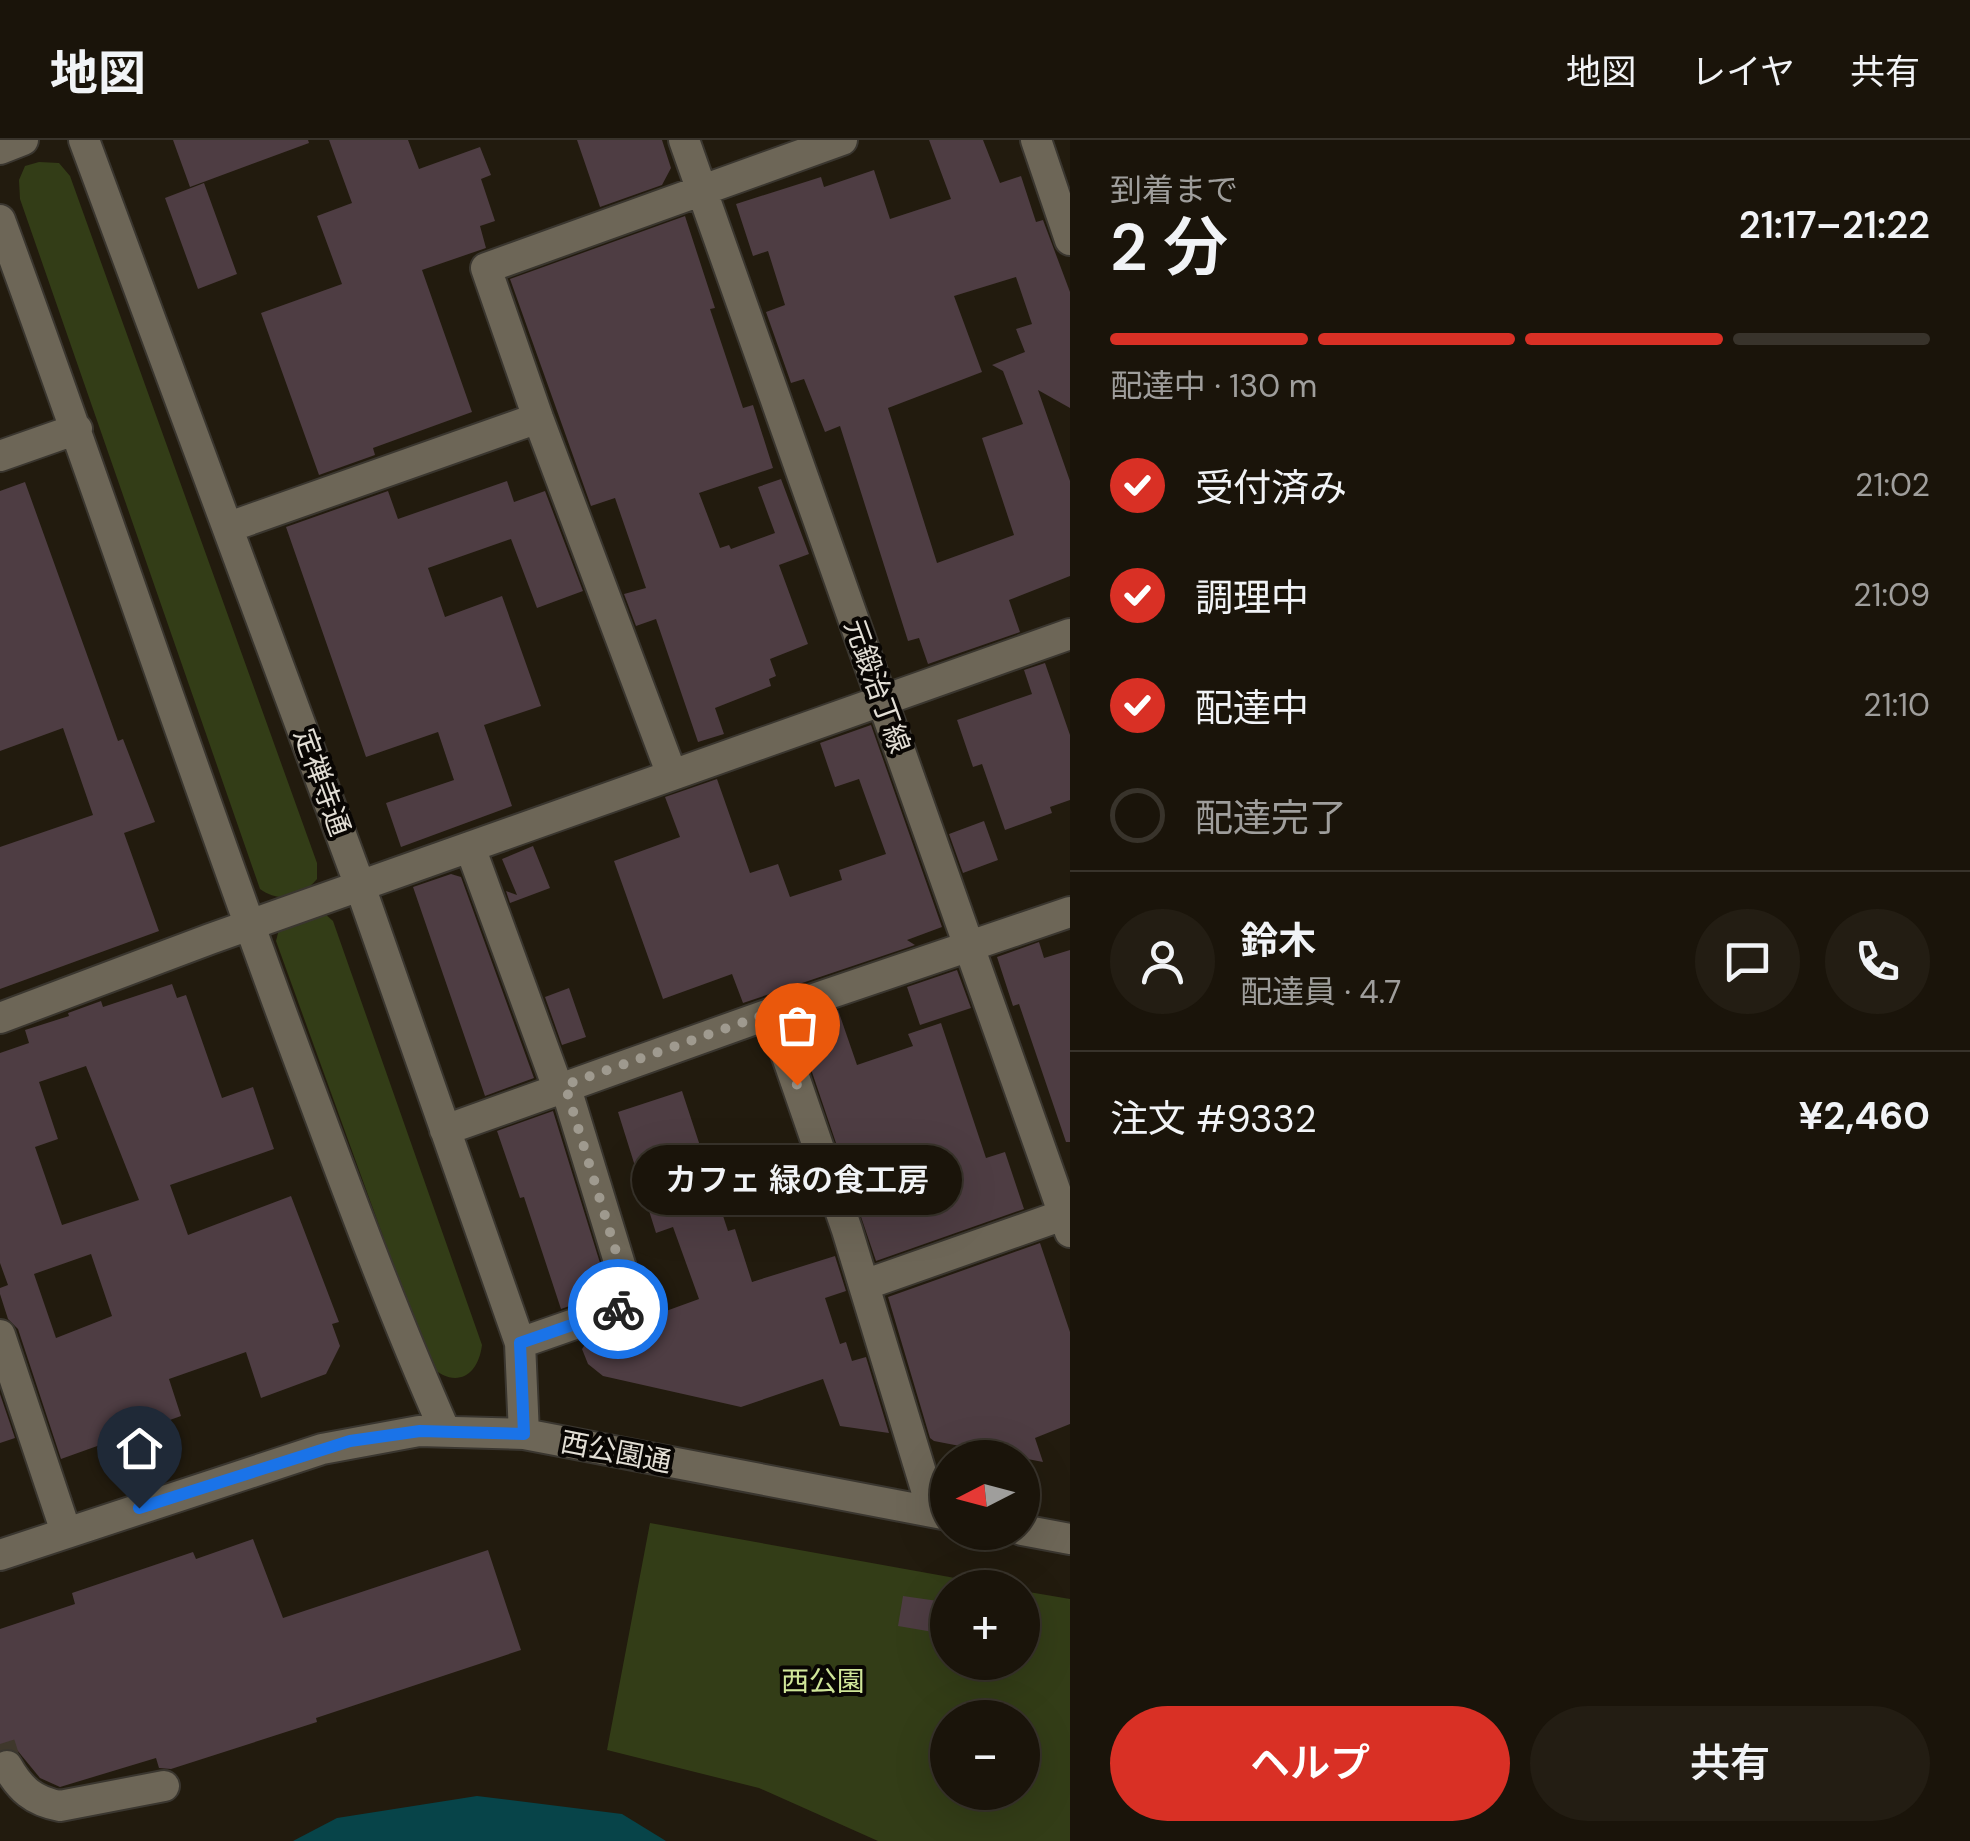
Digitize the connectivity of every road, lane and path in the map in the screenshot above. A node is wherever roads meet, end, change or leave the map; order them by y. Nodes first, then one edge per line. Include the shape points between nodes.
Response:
1 (23, 140) edge
2 (84, 140) edge
3 (684, 140) edge
4 (842, 140) edge
5 (1036, 140) edge
6 (0, 148) edge
7 (701, 190) junction
8 (0, 220) edge
9 (1070, 240) edge
10 (538, 418) junction
11 (76, 429) junction
12 (0, 456) edge
13 (229, 527) junction
14 (1070, 634) edge
15 (883, 702) junction
16 (672, 776) junction
17 (470, 847) junction
18 (360, 886) junction
19 (1070, 912) edge
20 (249, 927) junction
21 (969, 948) junction
22 (772, 1012) junction
23 (0, 1018) edge
24 (561, 1086) junction
25 (446, 1130) junction
26 (1066, 1210) edge
27 (864, 1285) junction
28 (0, 1335) edge
29 (520, 1343) junction
30 (445, 1431) junction
31 (524, 1434) junction
32 (930, 1483) edge
33 (930, 1511) edge
34 (66, 1532) junction
35 (1040, 1534) edge
36 (1070, 1540) edge
37 (0, 1555) edge
38 (7, 1766) dead end
39 (164, 1786) dead end

1 - 6 street
2 - 13 street, 定禅寺通
3 - 7 street, 元鍛治丁線
4 - 7 street
5 - 9 street
7 - 10 street via 486,268
7 - 15 street, 元鍛治丁線
8 - 11 street
10 - 13 street
10 - 16 street
11 - 12 street
11 - 20 street
13 - 18 street, 定禅寺通
14 - 15 street
15 - 16 street
15 - 21 street, 元鍛治丁線
16 - 17 street
17 - 18 street
17 - 24 street
18 - 20 street
18 - 25 street, 定禅寺通
19 - 21 street
20 - 23 street
20 - 30 street
21 - 22 street
21 - 26 street, 元鍛治丁線
22 - 24 street
22 - 27 street
24 - 25 street
24 - 29 street via 632,1304
25 - 29 street, 定禅寺通
26 - 27 street
27 - 32 street
28 - 34 street
29 - 31 street, 定禅寺通
30 - 31 street, 西公園通
30 - 34 street, 西公園通 via 350,1441
31 - 33 street, 西公園通
34 - 37 street, 西公園通
35 - 36 street
38 - 39 street via 24,1791 60,1806

